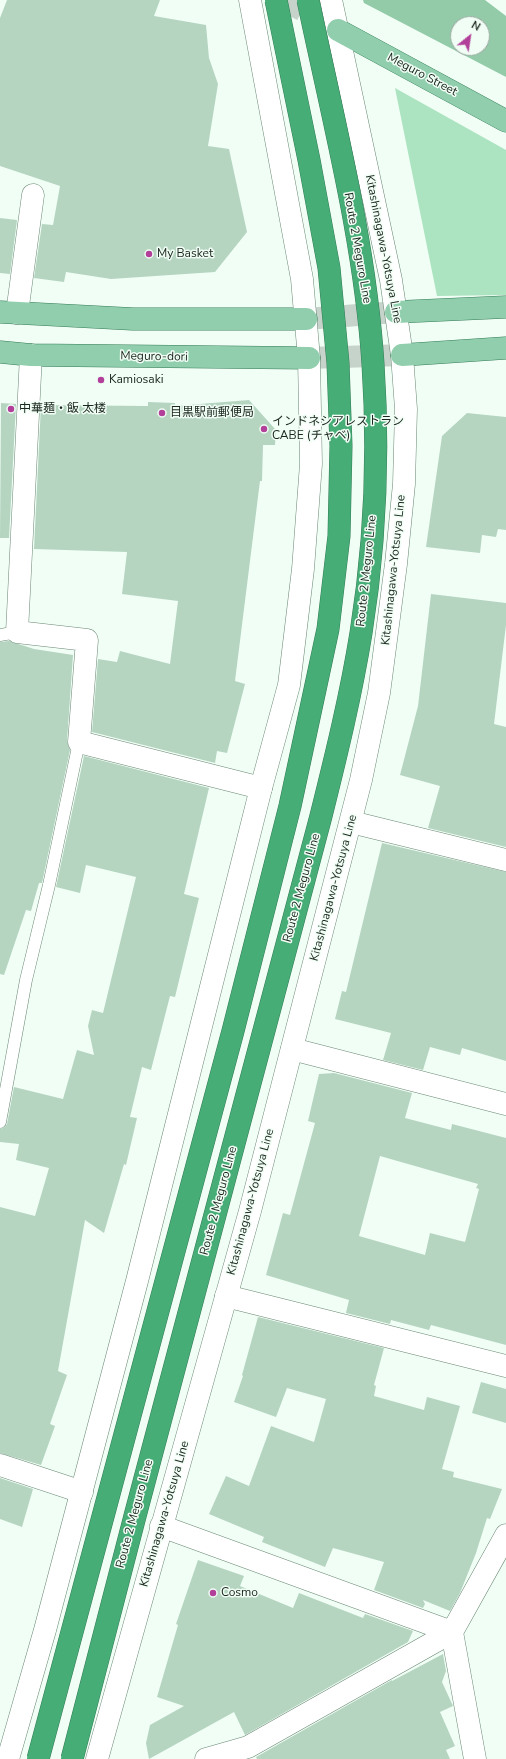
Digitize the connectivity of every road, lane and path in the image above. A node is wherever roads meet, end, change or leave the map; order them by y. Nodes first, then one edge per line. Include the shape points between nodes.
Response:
1 (250, 0) edge
2 (276, 0) edge
3 (308, 0) edge
4 (331, 0) edge
5 (338, 30) junction
6 (506, 121) edge
7 (32, 195) dead end
8 (506, 307) edge
9 (396, 312) junction
10 (8, 313) edge
11 (306, 319) junction
12 (506, 348) edge
13 (0, 352) edge
14 (31, 355) junction
15 (402, 355) junction
16 (309, 358) junction
17 (9, 634) edge
18 (78, 742) junction
19 (261, 788) junction
20 (351, 822) junction
21 (506, 860) edge
22 (292, 1048) junction
23 (506, 1104) edge
24 (0, 1122) edge
25 (226, 1296) junction
26 (506, 1366) edge
27 (0, 1465) edge
28 (82, 1492) junction
29 (162, 1526) junction
30 (506, 1535) edge
31 (452, 1632) junction
32 (8, 1759) edge
33 (38, 1759) edge
34 (72, 1759) edge
35 (97, 1759) edge
36 (206, 1759) edge
37 (475, 1759) edge

1 - 11 main road via 302,279
2 - 33 highway, bridge via 329,268 338,363 341,446 339,536 328,629 290,806 238,1009
3 - 34 highway, Route 2 Meguro Line, bridge via 363,268 373,364 375,451 372,541 361,634 342,730 321,816
4 - 5 main road, Kitashinagawa-Yotsuya Line
5 - 6 main road, Meguro Street
5 - 9 main road, Kitashinagawa-Yotsuya Line
7 - 10 main road
8 - 9 main road
9 - 15 main road, Kitashinagawa-Yotsuya Line
10 - 11 main road via 133,319
11 - 16 main road
12 - 15 main road
13 - 14 main road, Meguro-dori
14 - 16 main road, Meguro-dori
14 - 17 main road
15 - 20 main road, Kitashinagawa-Yotsuya Line via 406,409 404,484 396,564 379,693
16 - 19 main road via 311,464 303,569 289,685
17 - 18 main road via 88,640
18 - 19 main road
18 - 24 lane via 49,885 26,980
19 - 28 main road
20 - 21 main road
20 - 22 main road, Kitashinagawa-Yotsuya Line
22 - 23 main road
22 - 25 main road, Kitashinagawa-Yotsuya Line
25 - 26 main road
25 - 29 main road, Kitashinagawa-Yotsuya Line
27 - 28 main road
28 - 32 main road
29 - 31 main road
29 - 35 main road, Kitashinagawa-Yotsuya Line
30 - 31 main road
31 - 36 main road via 248,1747
31 - 37 main road

